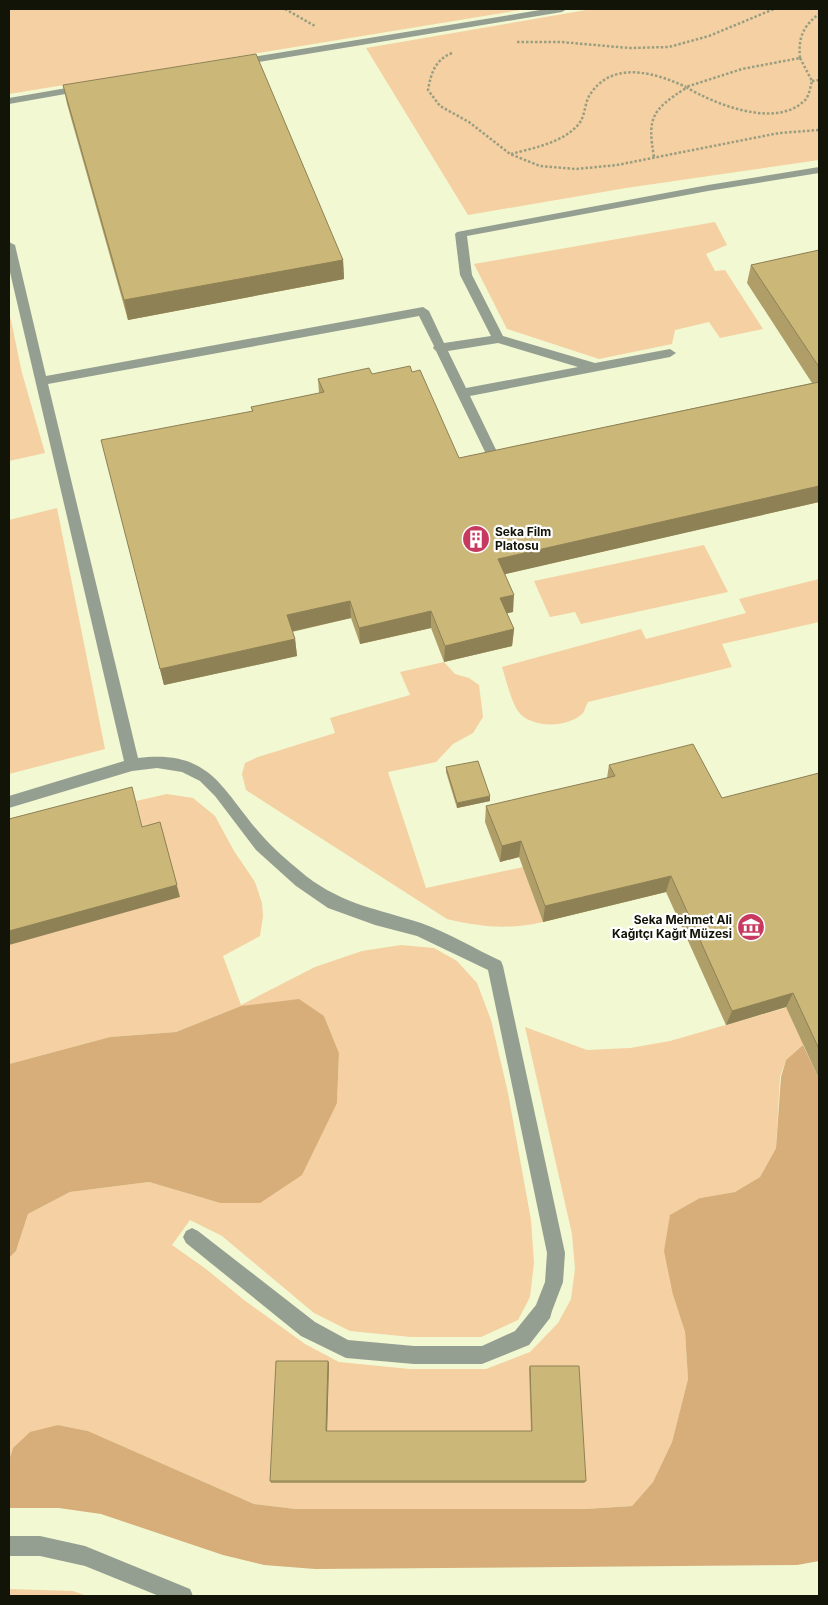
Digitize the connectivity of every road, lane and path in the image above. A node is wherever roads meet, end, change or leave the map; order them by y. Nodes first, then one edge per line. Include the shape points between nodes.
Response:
1 (562, 9) edge
2 (774, 9) edge
3 (819, 14) edge
4 (514, 42) dead end
5 (454, 52) dead end
6 (800, 58) junction
7 (232, 64) edge
8 (819, 80) edge
9 (812, 81) junction
10 (96, 86) edge
11 (686, 87) junction
12 (9, 101) edge
13 (819, 130) edge
14 (510, 154) junction
15 (654, 157) junction
16 (819, 170) edge
17 (9, 245) edge
18 (498, 339) junction
19 (440, 348) junction
20 (670, 353) dead end
21 (597, 368) junction
22 (42, 381) junction
23 (462, 393) junction
24 (494, 458) edge
25 (132, 765) junction
26 (9, 802) edge
27 (192, 1237) dead end
28 (9, 1546) edge
29 (183, 1596) edge

1 - 7 lane
2 - 4 path via 709,36 669,47
3 - 6 path via 807,23 798,42
5 - 14 path via 447,54 432,69 428,90 440,106 469,122
6 - 9 path
6 - 11 path via 717,74
8 - 9 path
9 - 11 path via 805,101 793,109 771,113 746,112 720,104
10 - 12 lane
11 - 14 path via 647,73 624,72 606,79 589,94 587,109 577,126 546,144
11 - 15 path via 670,98 650,128
13 - 15 path via 779,133
14 - 15 path via 540,166 576,170
16 - 18 lane via 461,234 466,275
17 - 22 lane
18 - 19 lane
18 - 21 lane
19 - 22 lane via 423,311
19 - 23 lane
20 - 21 lane
21 - 23 lane
22 - 25 lane
23 - 24 lane
25 - 26 lane
25 - 27 lane via 157,762 185,766 205,777 261,845 301,882 334,902 375,918 420,930 495,966 556,1252 554,1282 543,1312 522,1338 482,1355 414,1355 346,1349 308,1329
28 - 29 lane via 40,1546 85,1556

